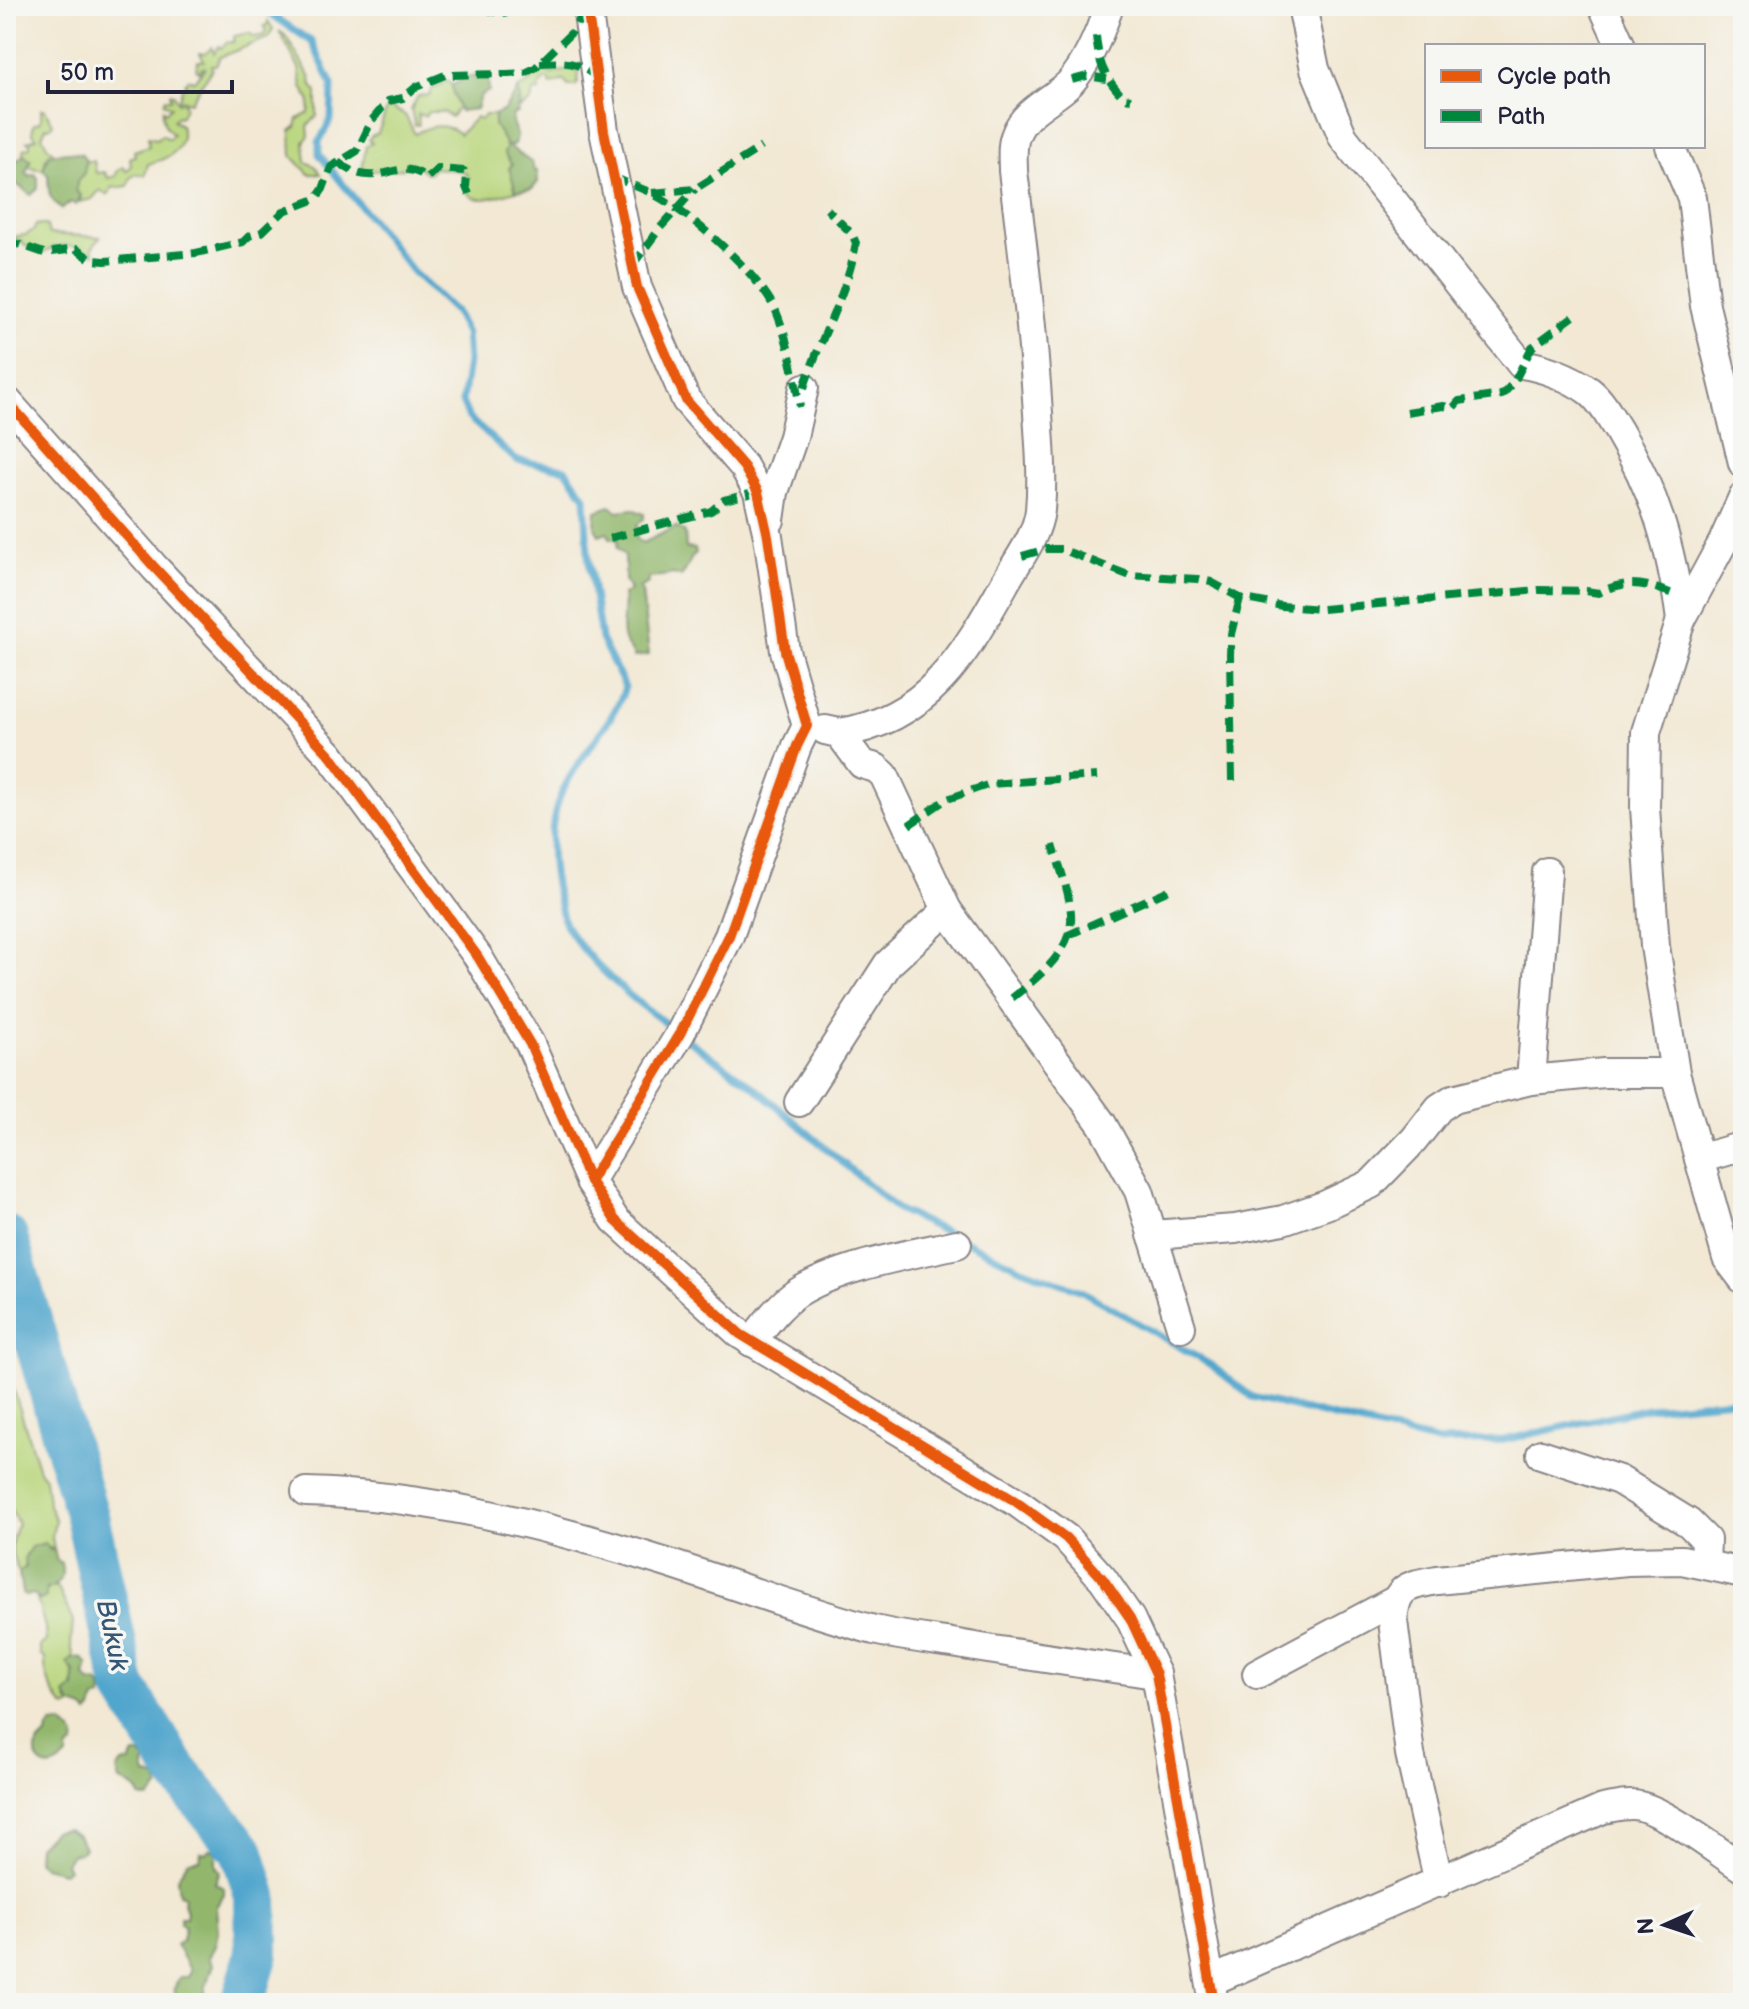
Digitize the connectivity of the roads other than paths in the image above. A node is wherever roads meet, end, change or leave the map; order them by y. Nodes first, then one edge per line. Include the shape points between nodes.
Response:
1 (587, 6) edge
2 (1302, 6) edge
3 (1603, 6) edge
4 (1110, 7) edge
5 (1620, 44) edge
6 (1671, 148) edge
7 (804, 388) dead end
8 (6, 400) edge
9 (1743, 463) edge
10 (1743, 497) edge
11 (768, 536) junction
12 (1681, 620) junction
13 (892, 718) junction
14 (807, 726) junction
15 (839, 733) junction
16 (884, 775) junction
17 (1547, 872) dead end
18 (947, 910) junction
19 (1675, 1073) junction
20 (1531, 1080) junction
21 (799, 1102) dead end
22 (1743, 1146) edge
23 (1699, 1159) junction
24 (590, 1181) junction
25 (1152, 1235) junction
26 (957, 1244) dead end
27 (1743, 1279) edge
28 (1181, 1327) dead end
29 (751, 1342) junction
30 (1541, 1454) dead end
31 (306, 1492) dead end
32 (1705, 1564) junction
33 (1743, 1573) edge
34 (1394, 1601) junction
35 (1156, 1674) junction
36 (1257, 1674) dead end
37 (1743, 1868) edge
38 (1439, 1883) junction
39 (1212, 1992) edge

1 - 11 street via 604,131 637,287 686,400 744,467 758,492
2 - 12 street via 1315,69 1343,137 1521,364 1568,379 1603,406 1648,485 1672,557
3 - 5 street
4 - 13 street via 1072,80 1027,117 1013,149 1035,369 1040,512 1030,542 978,632 944,679
6 - 9 street via 1692,198 1705,306
7 - 11 street via 774,492
8 - 24 street via 330,755 486,969 530,1044
10 - 12 street
11 - 14 street via 785,651
12 - 19 street via 1646,732 1645,762 1655,946
13 - 15 street
13 - 16 street via 881,751
14 - 15 street
14 - 24 street via 729,936 680,1034
15 - 16 street via 862,764
16 - 18 street
17 - 20 street
18 - 21 street via 888,964
18 - 25 street via 1102,1124 1139,1191
19 - 20 street
19 - 23 street
20 - 25 street via 1453,1099 1371,1184 1326,1205 1235,1229
22 - 23 street
23 - 27 street via 1727,1258
24 - 29 street via 615,1220
25 - 28 street
26 - 29 street via 821,1279 795,1294
29 - 35 street via 1015,1501 1066,1538 1130,1618
30 - 32 street via 1619,1480 1689,1523 1706,1540
31 - 35 street via 361,1494 515,1521 878,1631
32 - 33 street
32 - 34 street via 1627,1561 1437,1580 1413,1584
34 - 36 street
34 - 38 street via 1410,1754
35 - 39 street
37 - 38 street via 1655,1812 1622,1805
38 - 39 street

